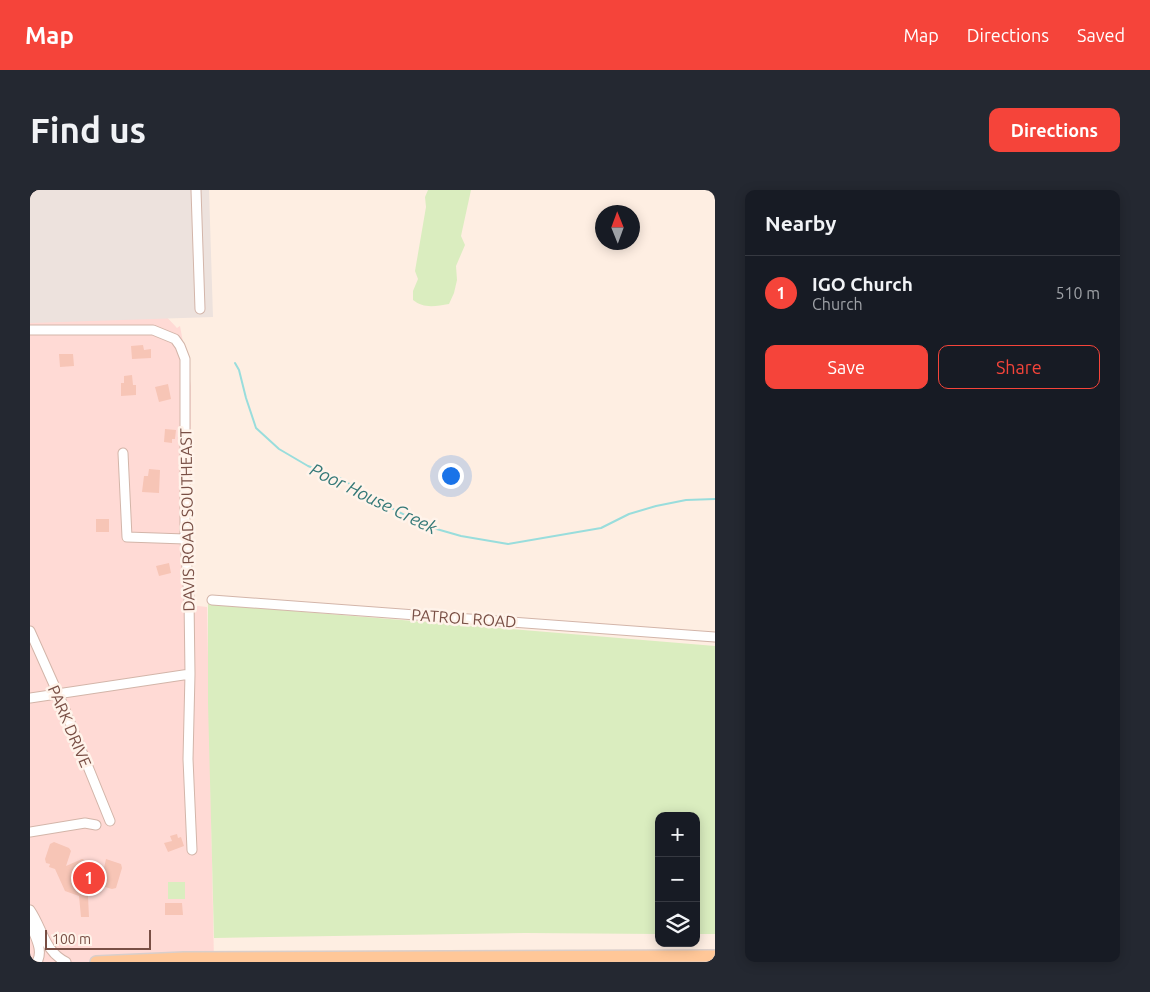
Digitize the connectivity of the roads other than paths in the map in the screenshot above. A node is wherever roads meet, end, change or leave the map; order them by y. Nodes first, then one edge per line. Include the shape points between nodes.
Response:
1 (196, 190) edge
2 (200, 308) dead end
3 (30, 330) edge
4 (123, 453) dead end
5 (185, 539) junction
6 (212, 600) dead end
7 (30, 631) edge
8 (715, 637) edge
9 (190, 674) junction
10 (58, 694) junction
11 (30, 698) edge
12 (110, 821) dead end
13 (96, 825) dead end
14 (30, 832) edge
15 (192, 850) dead end
16 (30, 910) edge
17 (30, 923) edge
18 (715, 956) edge
19 (37, 962) edge
20 (66, 962) edge
21 (96, 962) edge

1 - 2 street
3 - 5 street, DAVIS ROAD SOUTHEAST via 153,330 175,339 185,359
4 - 5 street via 128,537
5 - 9 street, DAVIS ROAD SOUTHEAST
6 - 8 street, PATROL ROAD
7 - 10 street, PARK DRIVE
9 - 10 street
9 - 15 street, DAVIS ROAD SOUTHEAST via 188,759
10 - 11 street
10 - 12 street, PARK DRIVE
13 - 14 street via 84,823
16 - 20 street via 50,951
17 - 19 street via 40,950
18 - 21 main road via 184,958

